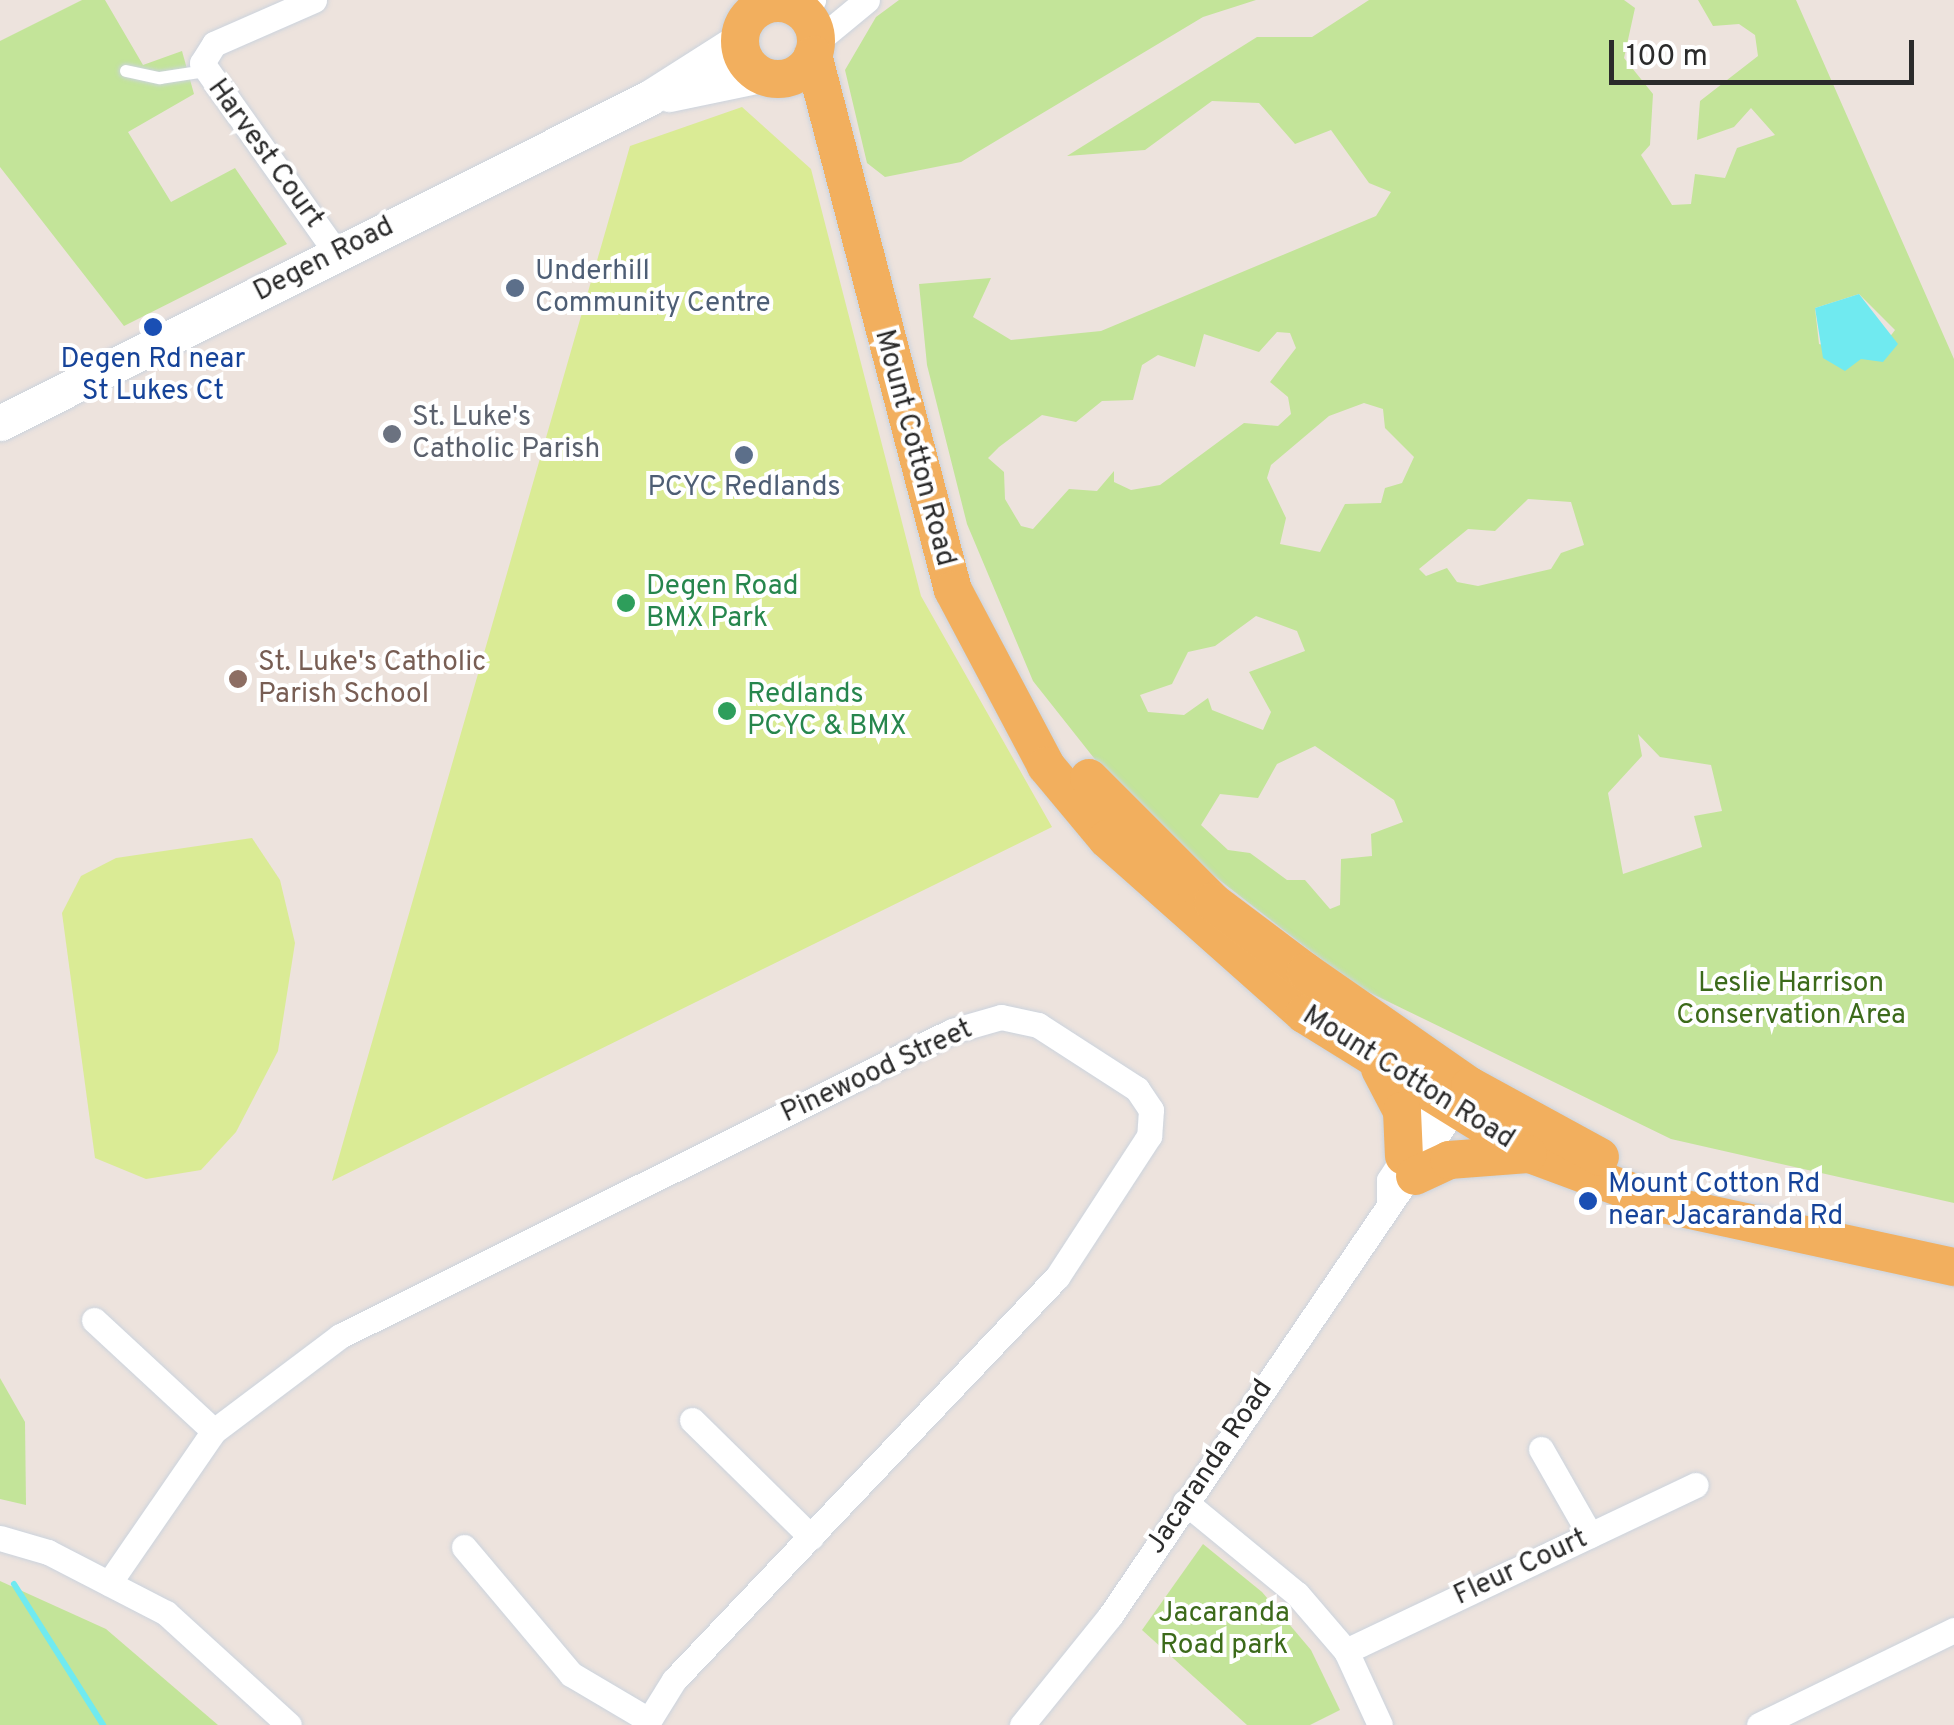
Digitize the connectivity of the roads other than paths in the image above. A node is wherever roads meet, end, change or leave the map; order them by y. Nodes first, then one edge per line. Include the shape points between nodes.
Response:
1 (314, 0) edge
2 (868, 0) edge
3 (788, 2) edge
4 (736, 22) edge
5 (815, 48) junction
6 (126, 71) dead end
7 (206, 71) junction
8 (770, 77) junction
9 (649, 98) junction
10 (837, 154) junction
11 (336, 254) junction
12 (0, 423) edge
13 (1032, 726) junction
14 (1378, 1066) junction
15 (1455, 1095) junction
16 (1530, 1154) junction
17 (1403, 1178) junction
18 (1954, 1240) edge
19 (1954, 1267) edge
20 (94, 1320) dead end
21 (692, 1420) dead end
22 (214, 1431) junction
23 (1541, 1448) dead end
24 (1696, 1485) dead end
25 (1185, 1502) junction
26 (1590, 1535) junction
27 (811, 1537) junction
28 (0, 1538) edge
29 (464, 1546) dead end
30 (109, 1583) junction
31 (1954, 1630) edge
32 (1346, 1651) junction
33 (646, 1722) edge
34 (288, 1725) edge
35 (1022, 1725) edge
36 (1380, 1725) edge
37 (1759, 1725) edge

1 - 7 street, Harvest Court via 214,44
2 - 5 street
3 - 4 main road
3 - 5 main road, Mount Cotton Road
4 - 8 main road, Mount Cotton Road
4 - 9 street, Degen Road
5 - 8 main road
5 - 10 main road, Mount Cotton Road
6 - 7 lane via 160,78
7 - 11 street, Harvest Court
8 - 9 street, Degen Road
8 - 10 main road, Mount Cotton Road
9 - 11 street, Degen Road
10 - 13 main road, Mount Cotton Road via 927,515 953,590
11 - 12 street, Degen Road
13 - 14 main road, Mount Cotton Road via 1046,766 1155,886
13 - 15 main road, Mount Cotton Road via 1213,902
14 - 15 main road, Mount Cotton Road
14 - 17 main road via 1402,1112
15 - 16 main road, Mount Cotton Road
15 - 17 street, Jacaranda Road
15 - 18 main road, Mount Cotton Road via 1658,1176
16 - 17 main road via 1448,1160
16 - 19 main road, Mount Cotton Road via 1666,1205
17 - 25 street, Jacaranda Road
20 - 22 street
21 - 27 street
22 - 27 street, Pinewood Street via 340,1336 952,1032 1001,1016 1038,1025 1137,1089 1151,1110 1149,1136 1023,1321
22 - 30 street, Pinewood Street
23 - 26 street
24 - 26 street, Fleur Court
25 - 32 street via 1246,1544
25 - 35 street, Jacaranda Road
26 - 32 street, Fleur Court
27 - 33 street, Pinewood Street
28 - 30 street
29 - 33 street via 571,1674
30 - 34 street via 214,1648
31 - 37 street
32 - 36 street

